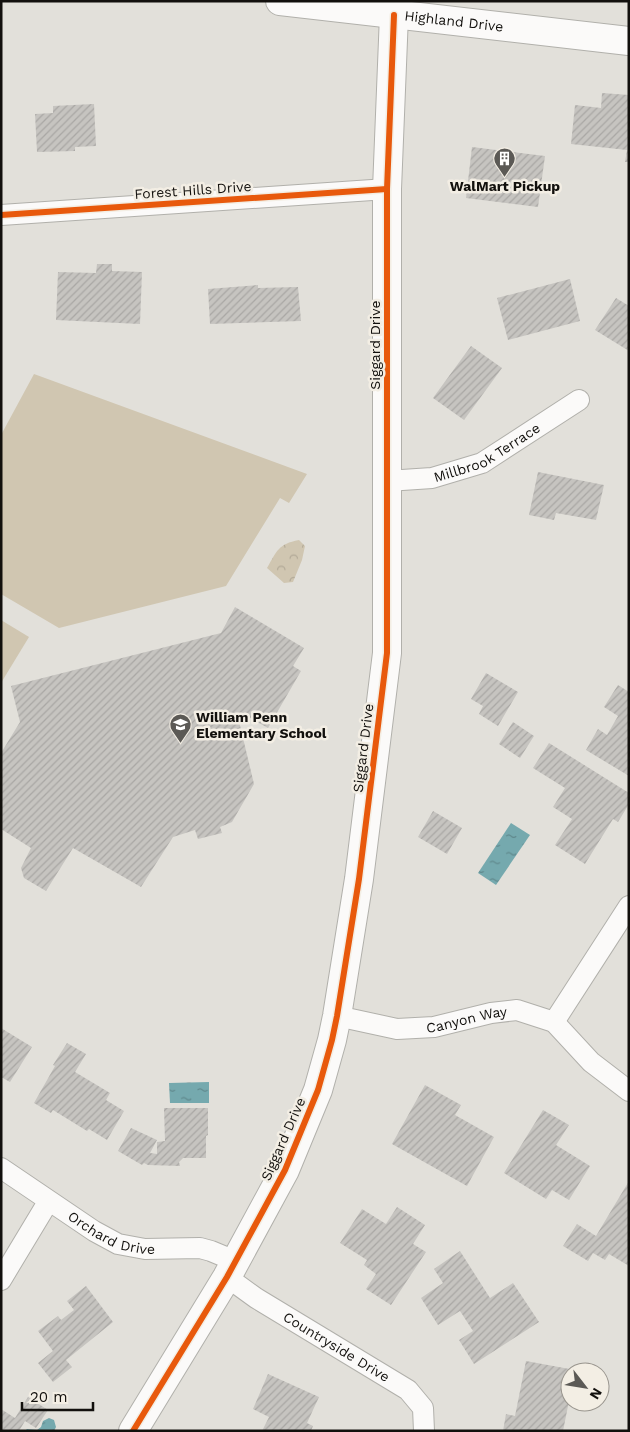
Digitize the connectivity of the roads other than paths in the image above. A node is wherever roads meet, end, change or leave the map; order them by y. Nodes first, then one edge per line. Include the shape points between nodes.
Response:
1 (280, 1) edge
2 (394, 15) junction
3 (629, 41) edge
4 (387, 189) junction
5 (1, 215) edge
6 (579, 400) dead end
7 (387, 481) junction
8 (629, 906) edge
9 (337, 1016) junction
10 (554, 1022) junction
11 (629, 1091) edge
12 (1, 1168) edge
13 (48, 1202) junction
14 (231, 1269) junction
15 (1, 1280) edge
16 (133, 1431) edge
17 (424, 1431) edge

1 - 2 street, Highland Drive
2 - 3 street, Highland Drive
2 - 4 street, Siggard Drive
4 - 5 street, Forest Hills Drive
4 - 7 street, Siggard Drive
6 - 7 street, Millbrook Terrace via 482,463 432,478
7 - 9 street, Siggard Drive via 387,653 359,879
8 - 10 street
9 - 10 street, Canyon Way via 397,1029 434,1027 517,1010
9 - 14 street, Siggard Drive via 318,1090 285,1170
10 - 11 street via 590,1062
12 - 13 street, Orchard Drive
13 - 14 street, Orchard Drive via 118,1244 145,1249 200,1248 211,1251
13 - 15 street
14 - 16 street, Siggard Drive
14 - 17 street, Countryside Drive via 256,1298 408,1390 422,1408

